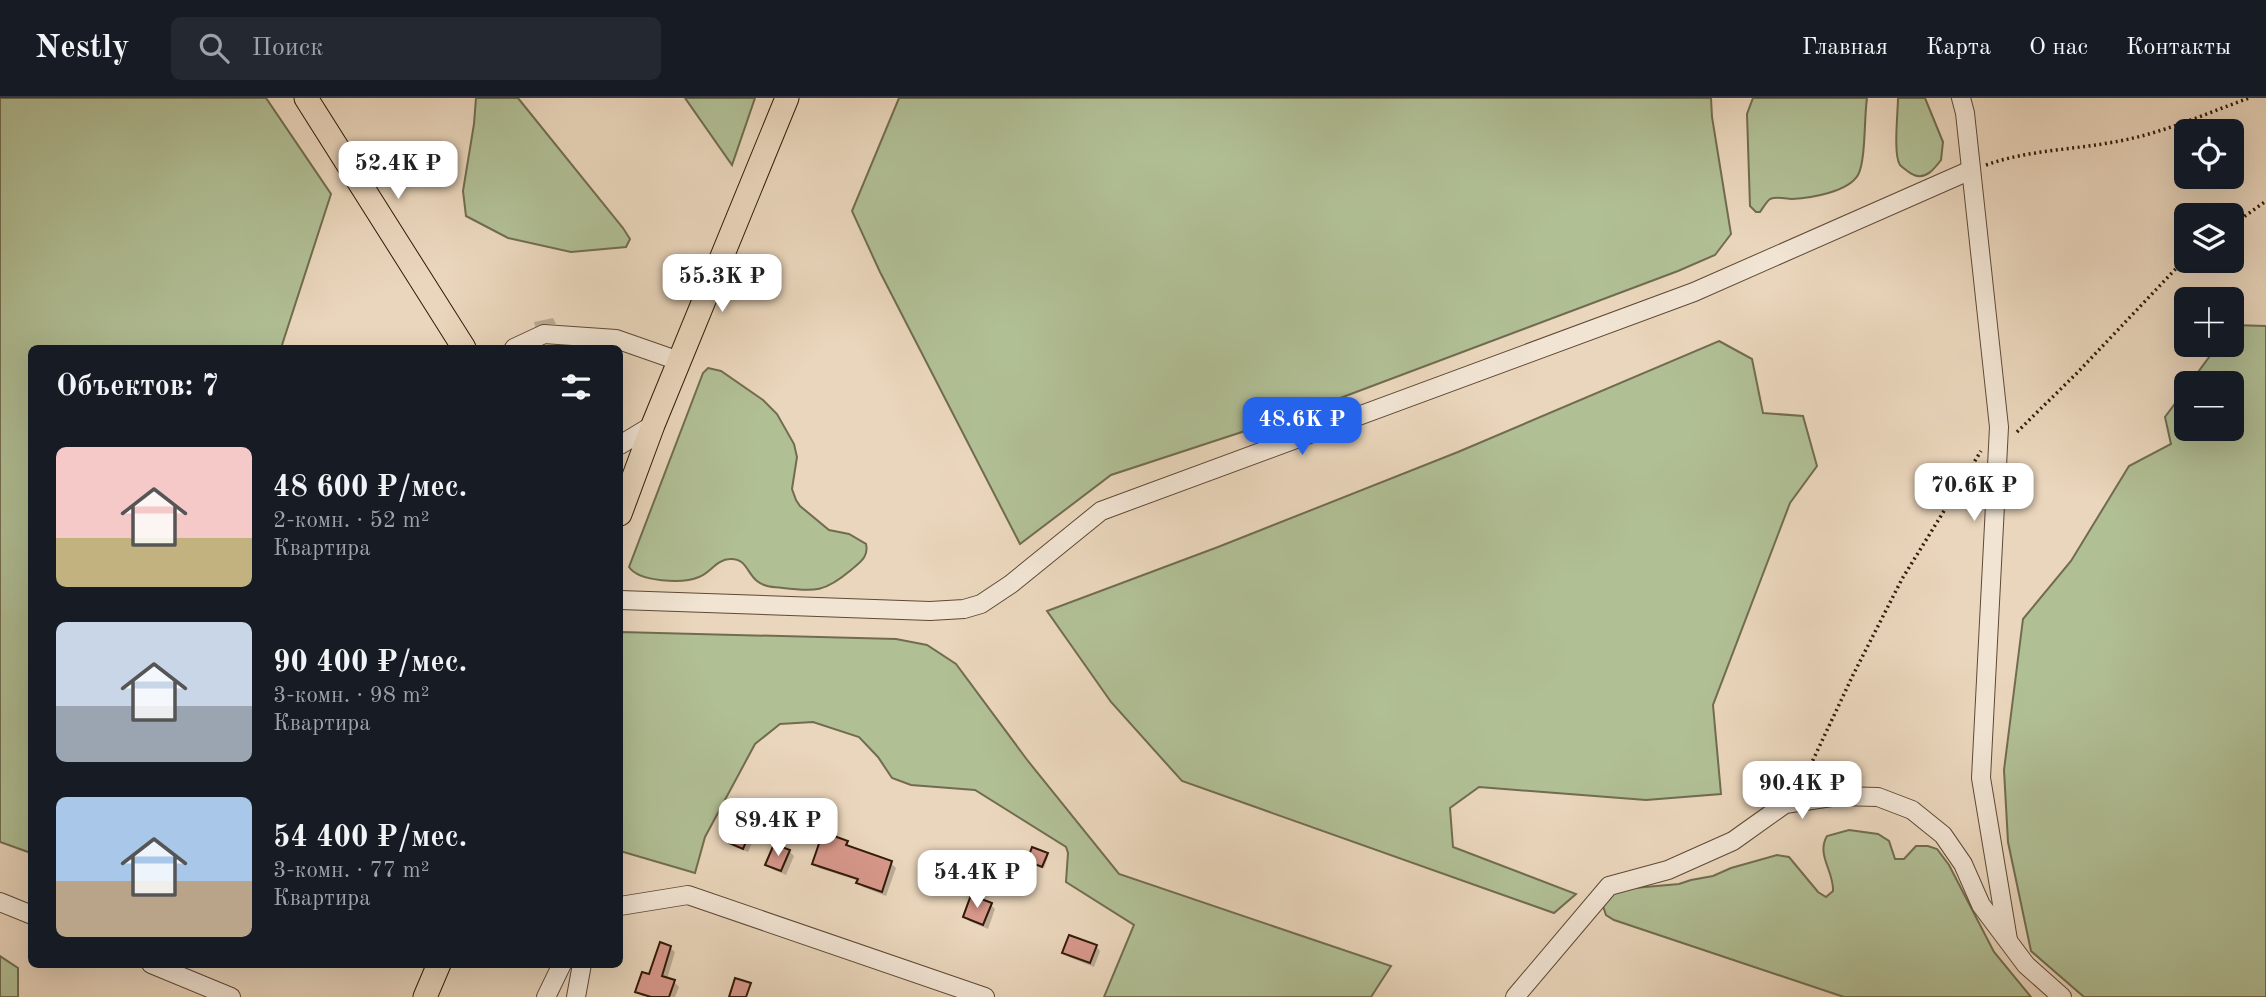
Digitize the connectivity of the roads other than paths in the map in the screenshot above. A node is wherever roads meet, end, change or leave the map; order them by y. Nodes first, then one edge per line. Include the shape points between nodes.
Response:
1 (306, 98) edge
2 (787, 98) edge
3 (1961, 98) edge
4 (1971, 170) junction
5 (462, 345) edge
6 (520, 345) edge
7 (679, 361) junction
8 (653, 425) junction
9 (623, 443) edge
10 (623, 506) edge
11 (623, 600) edge
12 (0, 902) edge
13 (623, 906) edge
14 (28, 913) edge
15 (2008, 940) junction
16 (161, 968) edge
17 (437, 968) edge
18 (560, 968) edge
19 (581, 968) edge
20 (231, 997) edge
21 (425, 997) edge
22 (546, 997) edge
23 (576, 997) edge
24 (985, 997) edge
25 (1515, 997) edge
26 (2062, 997) edge

1 - 5 main road
2 - 7 main road
3 - 4 street
4 - 11 street via 1694,292 1101,511 981,604 930,611
4 - 15 street via 1999,427 1981,779
6 - 7 street via 544,334 616,339
7 - 8 main road
8 - 9 street
8 - 10 main road
12 - 14 street
13 - 24 street via 688,895
15 - 25 street via 1981,905 1963,864 1943,835 1912,810 1878,797 1838,796 1786,804 1733,841 1668,870 1609,886
15 - 26 street via 2026,965
16 - 20 street
17 - 21 main road
18 - 22 street
19 - 23 street

